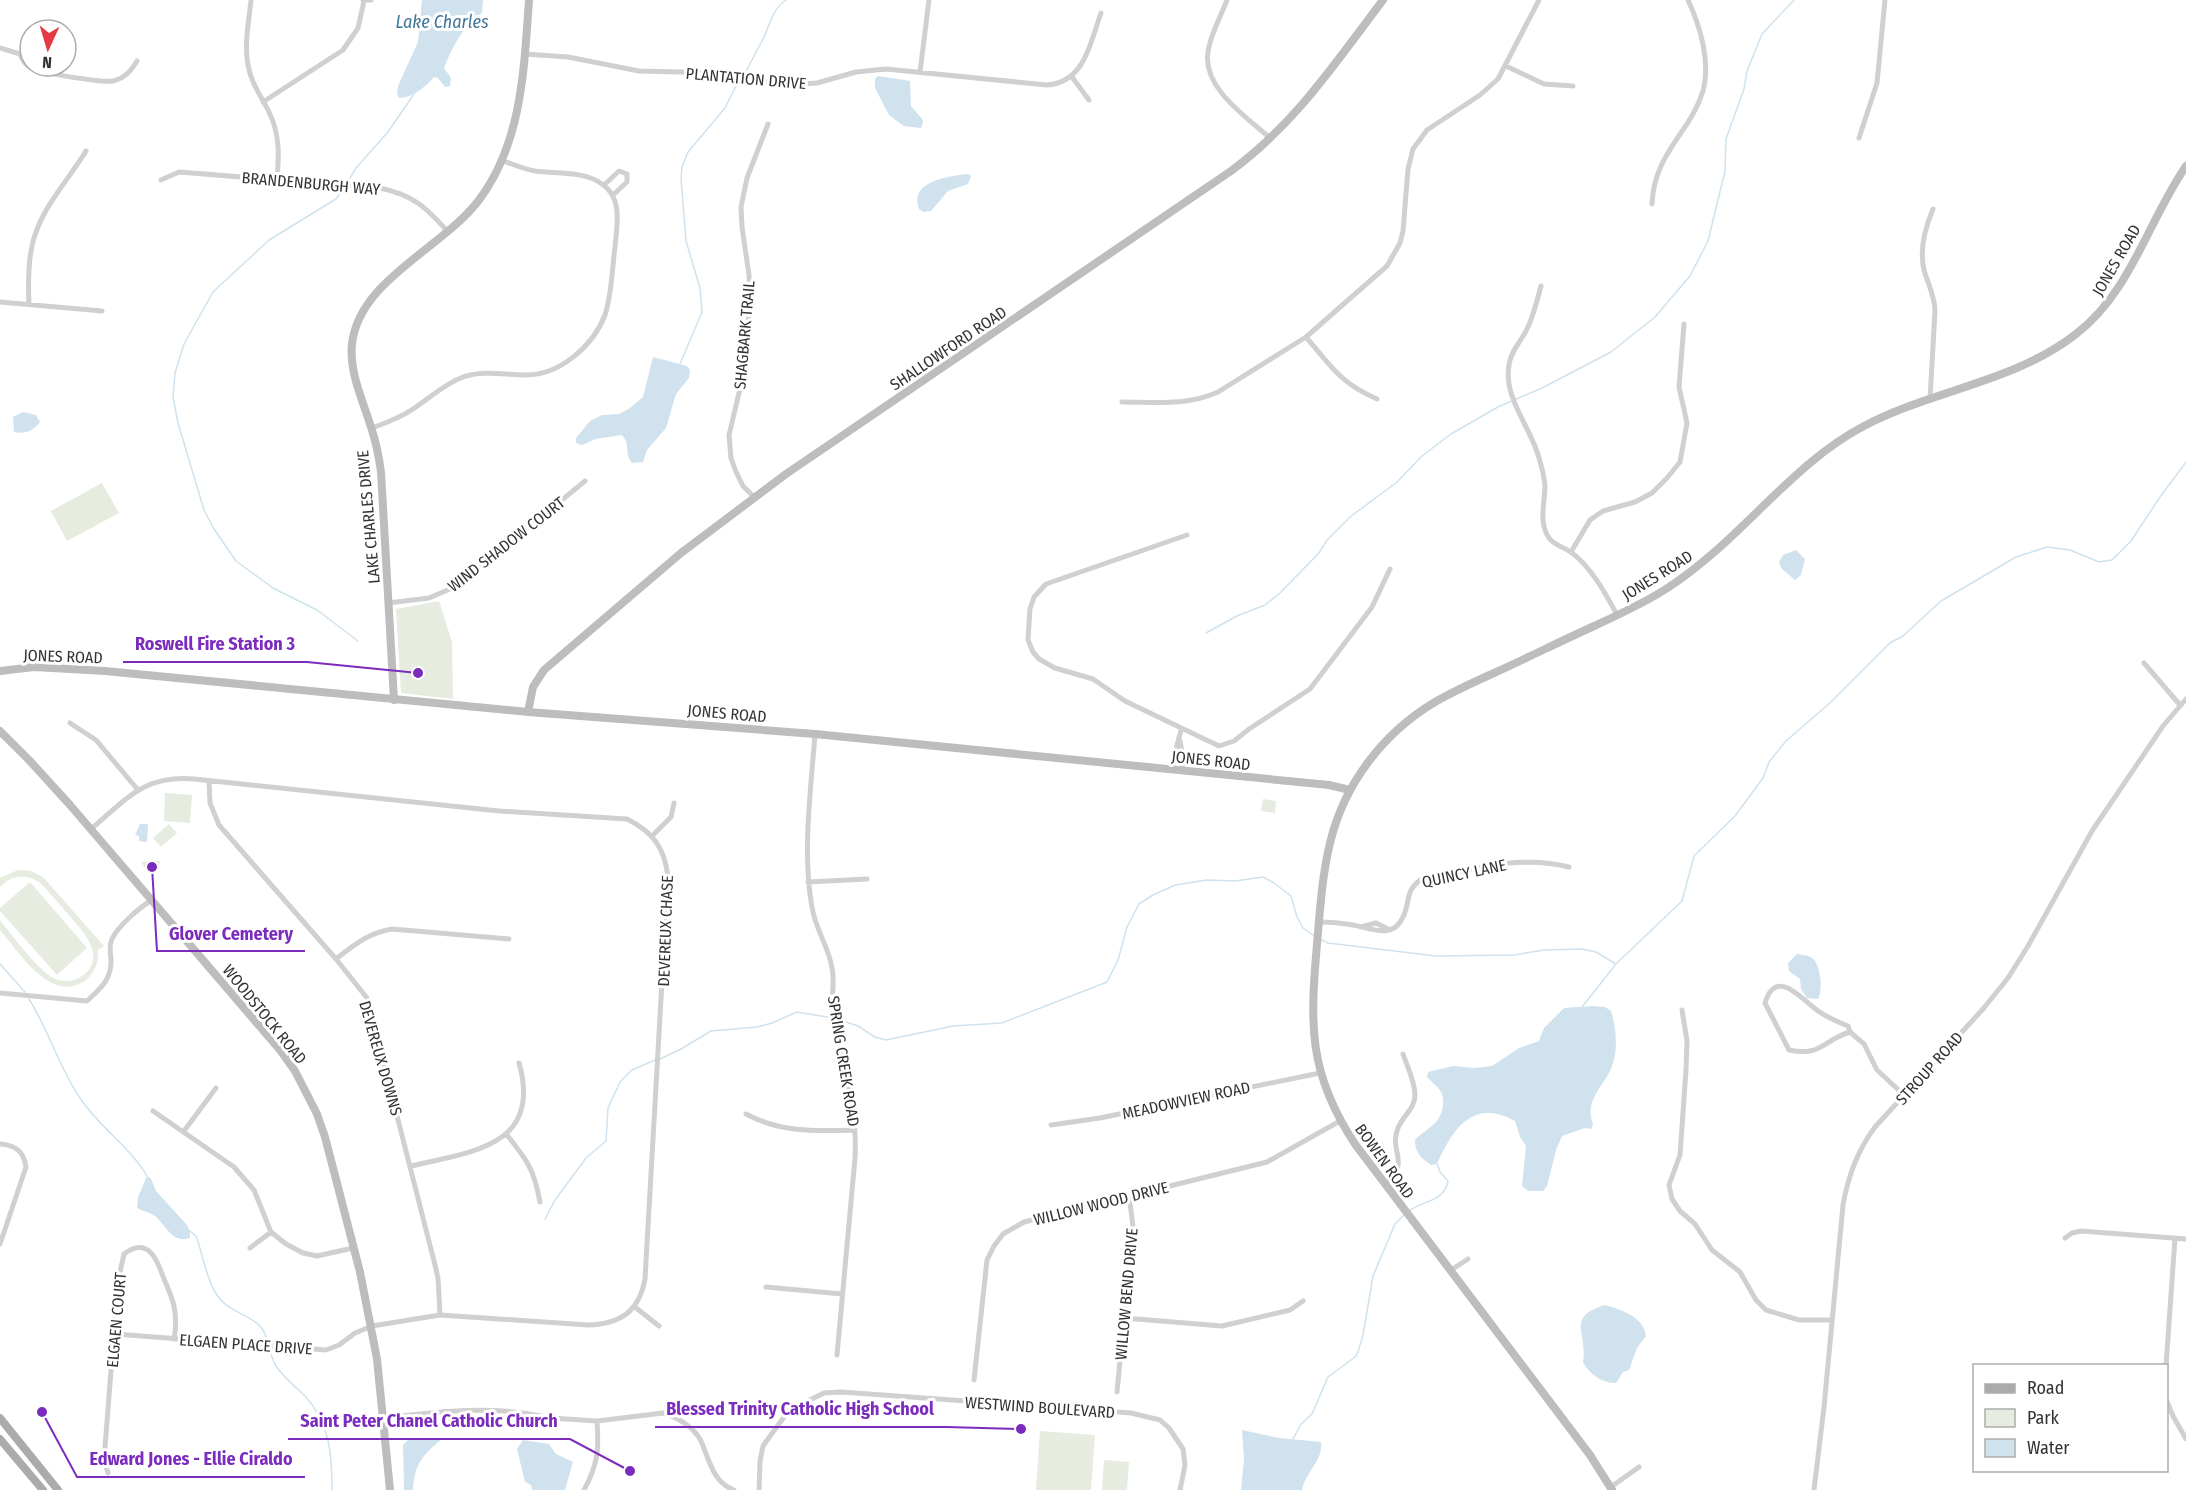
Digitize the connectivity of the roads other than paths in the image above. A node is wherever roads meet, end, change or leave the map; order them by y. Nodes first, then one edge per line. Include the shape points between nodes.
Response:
1 (251, 0) edge
2 (363, 0) edge
3 (371, 0) edge
4 (529, 0) edge
5 (928, 0) edge
6 (1227, 0) edge
7 (1383, 0) edge
8 (1539, 0) edge
9 (1688, 0) edge
10 (1885, 0) edge
11 (1101, 13) dead end
12 (0, 48) edge
13 (525, 54) junction
14 (137, 61) dead end
15 (1506, 66) junction
16 (920, 72) junction
17 (1072, 77) junction
18 (1573, 86) dead end
19 (1091, 97) dead end
20 (263, 102) junction
21 (768, 124) dead end
22 (1859, 138) dead end
23 (1271, 139) junction
24 (86, 151) dead end
25 (501, 160) junction
26 (2186, 166) edge
27 (161, 180) dead end
28 (277, 180) junction
29 (604, 185) junction
30 (613, 195) junction
31 (1652, 204) dead end
32 (1933, 209) dead end
33 (448, 232) junction
34 (1541, 286) dead end
35 (0, 302) edge
36 (29, 304) junction
37 (102, 311) dead end
38 (1684, 324) dead end
39 (1306, 337) junction
40 (1377, 399) dead end
41 (1930, 399) junction
42 (1122, 402) dead end
43 (372, 428) junction
44 (585, 481) dead end
45 (754, 497) junction
46 (1187, 536) dead end
47 (1571, 552) junction
48 (1390, 569) dead end
49 (388, 603) junction
50 (1617, 615) junction
51 (2144, 663) dead end
52 (0, 671) edge
53 (2186, 699) edge
54 (394, 700) junction
55 (2180, 705) junction
56 (528, 712) junction
57 (70, 723) dead end
58 (1181, 730) junction
59 (0, 731) edge
60 (815, 734) junction
61 (1180, 741) junction
62 (1173, 770) junction
63 (1182, 771) junction
64 (209, 781) junction
65 (138, 790) junction
66 (1350, 790) junction
67 (674, 803) dead end
68 (92, 829) junction
69 (652, 836) junction
70 (1569, 867) dead end
71 (867, 879) dead end
72 (808, 882) junction
73 (152, 900) junction
74 (1319, 922) junction
75 (509, 939) dead end
76 (336, 959) junction
77 (0, 993) edge
78 (1682, 1010) dead end
79 (1835, 1020) junction
80 (1850, 1032) junction
81 (1837, 1036) junction
82 (1403, 1054) dead end
83 (519, 1063) dead end
84 (1320, 1073) junction
85 (216, 1088) dead end
86 (1904, 1095) junction
87 (153, 1110) dead end
88 (746, 1114) dead end
89 (1340, 1121) junction
90 (1051, 1125) dead end
91 (855, 1130) junction
92 (184, 1131) junction
93 (507, 1135) junction
94 (0, 1144) edge
95 (411, 1166) junction
96 (1385, 1184) junction
97 (1129, 1196) junction
98 (540, 1202) dead end
99 (271, 1232) junction
100 (2065, 1238) dead end
101 (2175, 1238) junction
102 (2186, 1239) edge
103 (0, 1244) edge
104 (250, 1248) dead end
105 (353, 1248) junction
106 (1468, 1259) dead end
107 (1451, 1270) junction
108 (766, 1287) dead end
109 (842, 1294) junction
110 (1303, 1301) dead end
111 (634, 1307) junction
112 (440, 1315) junction
113 (1124, 1318) junction
114 (1832, 1320) junction
115 (372, 1326) junction
116 (659, 1326) dead end
117 (115, 1334) junction
118 (174, 1339) junction
119 (837, 1355) dead end
120 (2166, 1364) edge
121 (974, 1380) dead end
122 (1117, 1392) dead end
123 (2168, 1404) edge
124 (0, 1418) edge
125 (597, 1421) junction
126 (387, 1424) junction
127 (0, 1439) edge
128 (2186, 1439) edge
129 (1639, 1467) dead end
130 (108, 1473) dead end
131 (1612, 1489) edge
132 (43, 1490) edge
133 (58, 1490) edge
134 (390, 1490) edge
135 (584, 1490) edge
136 (734, 1490) edge
137 (759, 1490) edge
138 (1180, 1490) edge
139 (1814, 1490) edge

1 - 20 street via 248,65
2 - 3 street
2 - 20 street via 358,28 343,50
4 - 13 street, LAKE CHARLES DRIVE
5 - 16 street
6 - 23 street via 1207,53 1210,77 1218,90
7 - 23 street, SHALLOWFORD ROAD via 1308,99
8 - 15 street
9 - 31 street via 1704,52 1705,80 1698,104 1660,168
10 - 22 street via 1877,83
11 - 17 street via 1084,62
12 - 14 street via 20,54 24,63 39,72 97,82 115,81 129,74
13 - 16 street, PLANTATION DRIVE via 568,57 639,71 721,73 785,85 817,84 871,69
13 - 25 street, LAKE CHARLES DRIVE via 518,108
15 - 18 street via 1544,84
15 - 39 street via 1487,90 1419,139 1409,161 1403,231 1394,256 1379,275
16 - 17 street, PLANTATION DRIVE via 1047,85
17 - 19 street
20 - 28 street via 278,138
21 - 45 street, SHAGBARK TRAIL via 747,178 741,207 750,304 743,376 729,442 735,472
23 - 45 street, SHALLOWFORD ROAD via 1232,171
24 - 36 street via 45,212 35,235
25 - 29 street via 535,171 590,178
25 - 33 street, LAKE CHARLES DRIVE via 479,200
26 - 41 street, JONES ROAD via 2163,202 2122,284 2086,326 2038,358
27 - 28 street, BRANDENBURGH WAY via 179,172
28 - 33 street, BRANDENBURGH WAY via 397,192 423,206
29 - 30 street
29 - 30 street via 619,171 627,174 627,182
30 - 43 street via 617,214 608,302 597,331 575,355 541,374 488,372 463,377 405,415
32 - 41 street via 1922,249 1935,311
33 - 43 street, LAKE CHARLES DRIVE via 378,290 358,321 352,343 353,364
34 - 47 street via 1530,323 1512,351 1507,379 1539,456 1545,485 1543,527 1550,540
35 - 36 street
36 - 37 street
38 - 47 street via 1679,387 1687,423 1680,462 1652,493 1603,511 1590,520
39 - 40 street via 1345,382
39 - 42 street via 1204,398
41 - 50 street, JONES ROAD via 1873,421 1842,439 1803,470 1717,552 1667,588
43 - 49 street, LAKE CHARLES DRIVE via 381,472
44 - 49 street, WIND SHADOW COURT via 457,586 429,598
45 - 56 street, SHALLOWFORD ROAD via 681,553 544,670 533,687
46 - 58 street via 1046,584 1032,603 1028,634 1039,660 1093,679
47 - 50 street
48 - 58 street via 1372,607 1304,694 1225,746
49 - 54 street, LAKE CHARLES DRIVE
50 - 66 street, JONES ROAD via 1423,710 1381,746
51 - 55 street
52 - 54 street, JONES ROAD via 34,667 105,671
53 - 55 street, STROUP ROAD
54 - 56 street, JONES ROAD
55 - 86 street, STROUP ROAD via 2092,831 2008,978
56 - 60 street, JONES ROAD
57 - 65 street via 96,740
58 - 61 street
59 - 68 street, WOODSTOCK ROAD
60 - 62 street, JONES ROAD
60 - 72 street, SPRING CREEK ROAD
61 - 62 street
61 - 63 street
62 - 63 street, JONES ROAD
63 - 66 street, JONES ROAD
64 - 65 street, DEVEREUX CHASE via 175,777
64 - 69 street, DEVEREUX CHASE via 627,819
64 - 76 street, DEVEREUX DOWNS via 210,804 219,825
65 - 68 street, DEVEREUX CHASE
66 - 74 street, BOWEN ROAD via 1330,841
67 - 69 street via 671,817
68 - 73 street, WOODSTOCK ROAD
69 - 111 street, DEVEREUX CHASE via 664,854 668,876 645,1279
70 - 74 street, QUINCY LANE via 1545,862 1499,863 1420,880 1407,895 1403,918 1390,930 1376,923 1360,927
71 - 72 street
72 - 91 street, SPRING CREEK ROAD via 814,920 832,967 833,1009
73 - 77 street via 113,937 110,976 87,1000
73 - 105 street, WOODSTOCK ROAD via 295,1071 325,1137
74 - 84 street, BOWEN ROAD via 1312,1015
75 - 76 street via 392,929 361,939
76 - 95 street, DEVEREUX DOWNS via 367,998
78 - 114 street via 1686,1070 1680,1155 1669,1185 1672,1199 1712,1250 1740,1272 1766,1310 1799,1320
79 - 80 street via 1848,1026
79 - 81 street
79 - 81 street via 1795,990 1774,988 1767,995 1765,1004 1789,1050 1816,1051
80 - 81 street
80 - 86 street via 1864,1044 1877,1070
82 - 96 street via 1416,1098 1398,1127 1397,1171
83 - 93 street via 524,1088 522,1105
84 - 89 street, BOWEN ROAD
84 - 90 street, MEADOWVIEW ROAD via 1100,1119
85 - 92 street
86 - 114 street, STROUP ROAD via 1866,1139 1849,1177
87 - 92 street
88 - 91 street via 789,1130
89 - 96 street, BOWEN ROAD
89 - 97 street, WILLOW WOOD DRIVE via 1267,1162
91 - 109 street, SPRING CREEK ROAD
92 - 99 street via 248,1181
93 - 95 street via 478,1150
93 - 98 street via 528,1163
94 - 103 street via 17,1149 26,1167
95 - 112 street, DEVEREUX DOWNS via 438,1278
96 - 107 street, BOWEN ROAD
97 - 113 street, WILLOW BEND DRIVE via 1133,1226
97 - 121 street, WILLOW WOOD DRIVE via 1024,1222 998,1240 985,1268
99 - 104 street
99 - 105 street via 303,1253 317,1256
100 - 101 street via 2081,1231
101 - 102 street
101 - 120 street
105 - 115 street, WOODSTOCK ROAD
106 - 107 street
107 - 131 street, BOWEN ROAD
108 - 109 street
109 - 119 street, SPRING CREEK ROAD
110 - 113 street via 1290,1310 1222,1326
111 - 112 street via 614,1321 596,1325
111 - 116 street
112 - 115 street
113 - 122 street, WILLOW BEND DRIVE
114 - 139 street, STROUP ROAD
115 - 118 street, ELGAEN PLACE DRIVE via 326,1350
115 - 126 street, WOODSTOCK ROAD
117 - 118 street, ELGAEN PLACE DRIVE
117 - 118 street, ELGAEN COURT via 120,1263 123,1254 138,1247 153,1254 159,1265 174,1305
117 - 130 street, ELGAEN COURT via 104,1460
123 - 128 street
124 - 133 main road
125 - 126 street via 484,1410 393,1417
125 - 135 street via 598,1457
125 - 136 street via 670,1415 692,1430 712,1471 721,1483
126 - 134 street, WOODSTOCK ROAD
127 - 132 main road
129 - 131 street
137 - 138 street, WESTWIND BOULEVARD via 764,1446 789,1410 824,1393 841,1392 1122,1413 1160,1420 1183,1449 1185,1465

